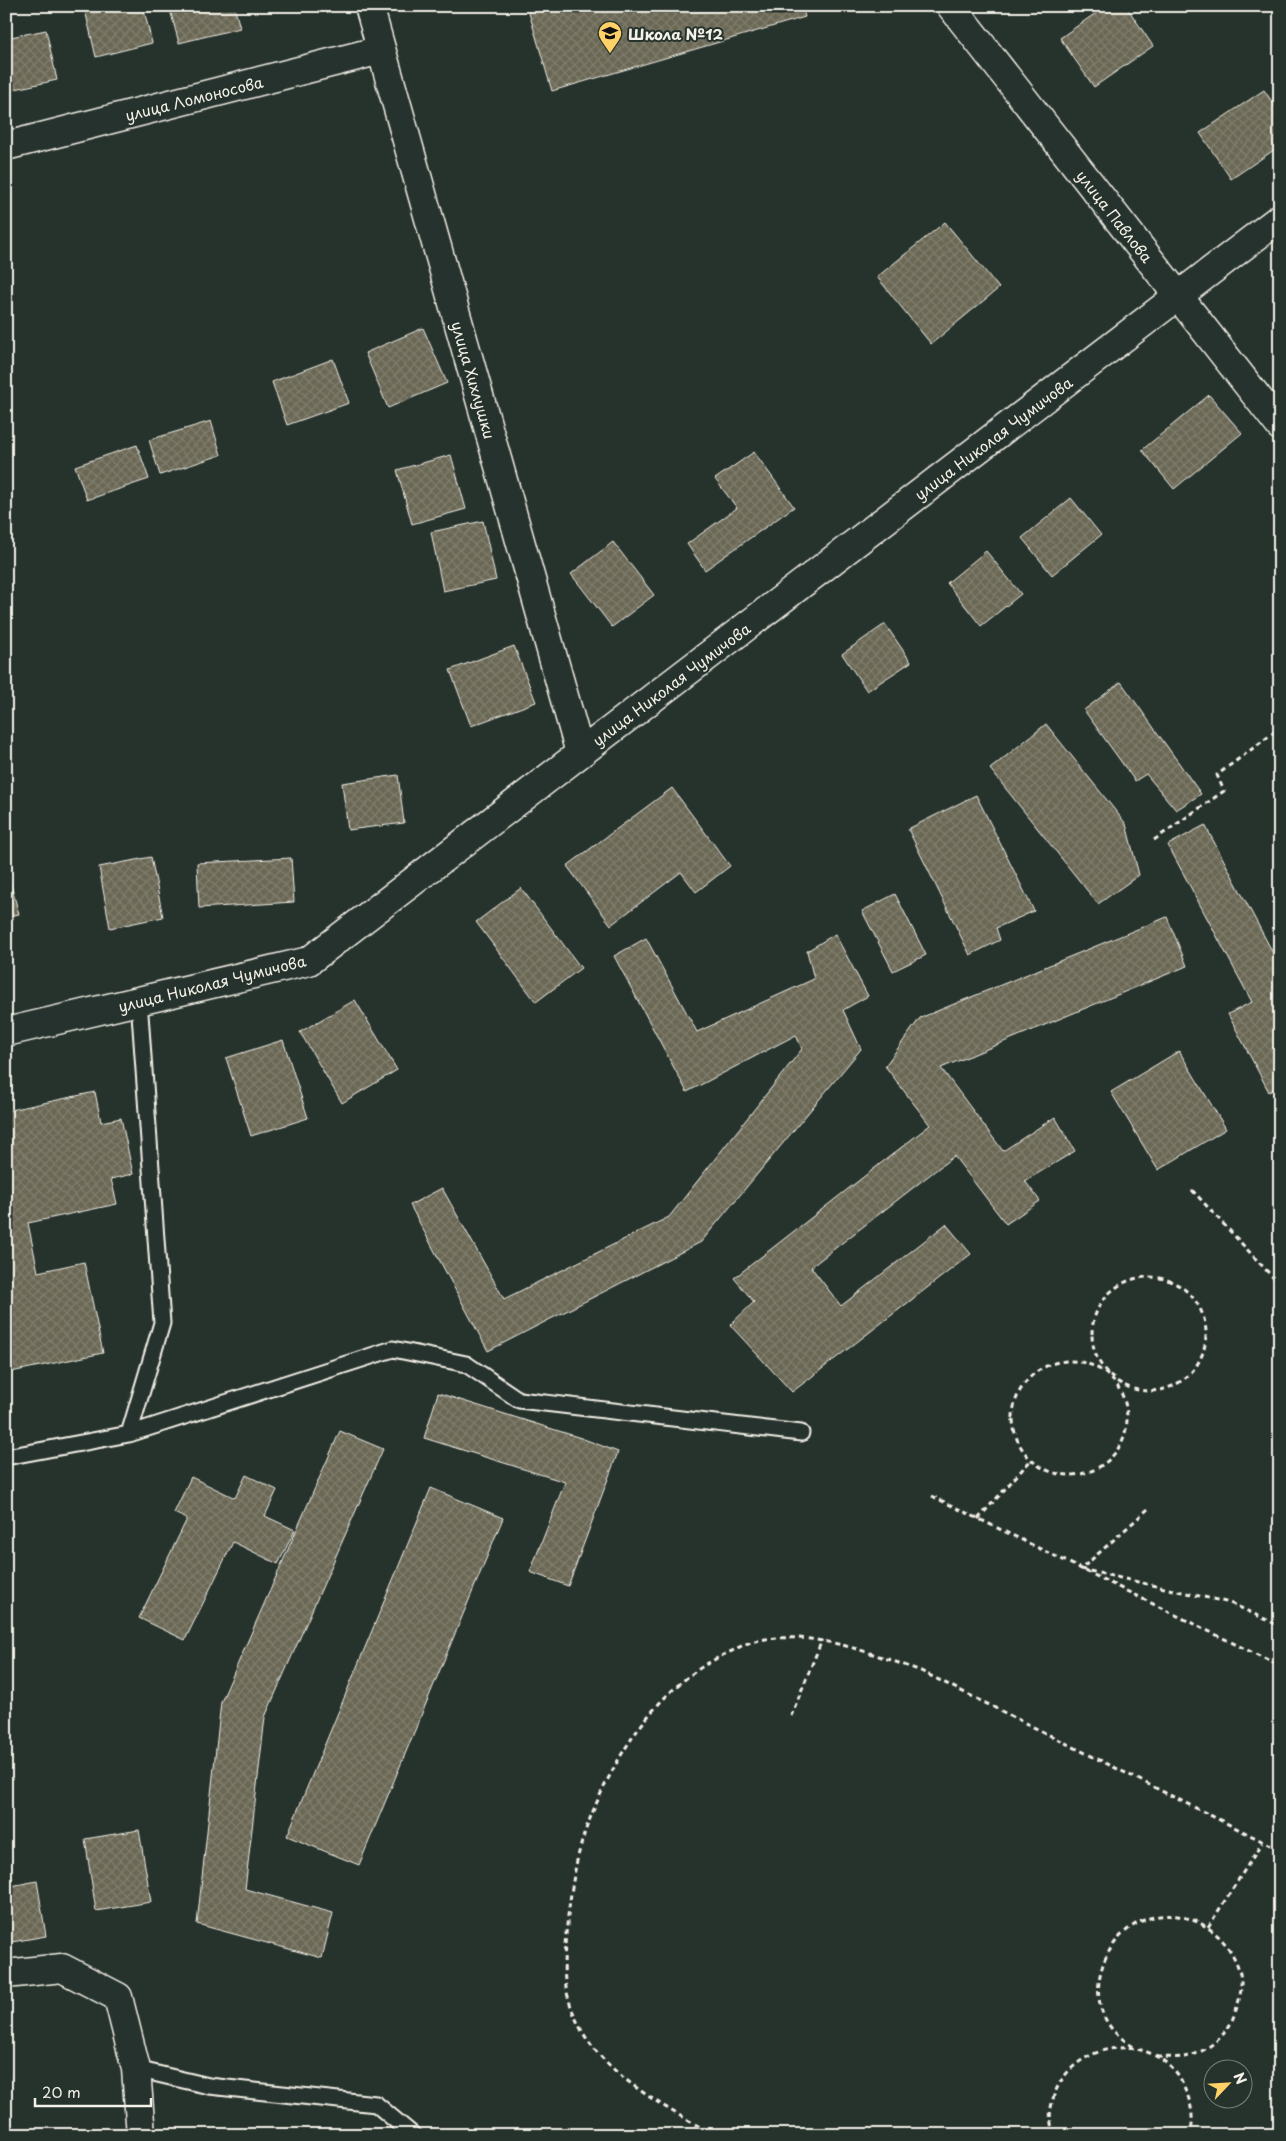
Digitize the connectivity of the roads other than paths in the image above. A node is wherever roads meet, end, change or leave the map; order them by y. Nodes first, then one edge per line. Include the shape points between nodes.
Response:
1 (369, 6) edge
2 (951, 6) edge
3 (382, 50) junction
4 (6, 146) edge
5 (1280, 218) edge
6 (1178, 296) junction
7 (1280, 426) edge
8 (580, 753) junction
9 (139, 1000) junction
10 (6, 1032) edge
11 (801, 1432) dead end
12 (129, 1434) junction
13 (6, 1457) edge
14 (6, 1974) edge
15 (136, 2069) junction
16 (141, 2135) edge
17 (413, 2135) edge

1 - 3 street, улица Хихлушки
2 - 6 street, улица Павлова
3 - 4 street, улица Ломоносова
3 - 8 street, улица Хихлушки
5 - 6 street, улица Николая Чумичова
6 - 7 street, улица Павлова
6 - 8 street, улица Николая Чумичова
8 - 9 street, улица Николая Чумичова via 310,961
9 - 10 street, улица Николая Чумичова
9 - 12 lane via 162,1323
11 - 12 lane via 519,1400 466,1364 393,1349
12 - 13 lane
14 - 15 street via 62,1968 118,1997
15 - 16 street
15 - 17 lane via 209,2086 376,2104

